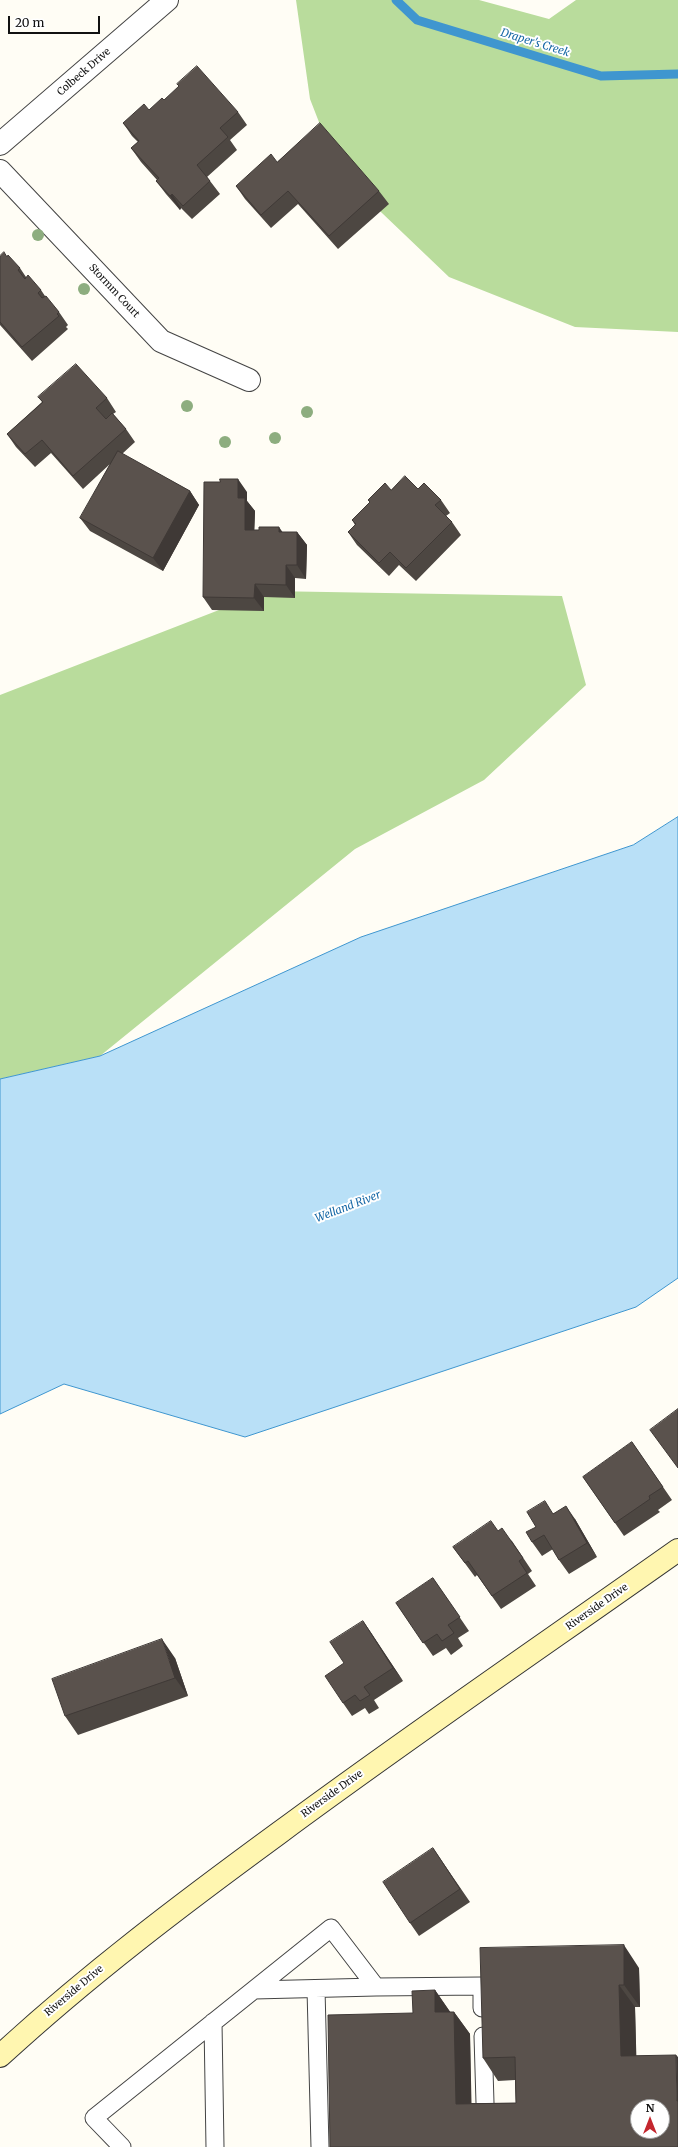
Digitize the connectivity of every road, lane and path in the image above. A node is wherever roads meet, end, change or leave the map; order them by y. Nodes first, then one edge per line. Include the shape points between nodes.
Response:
1 (167, 0) edge
2 (0, 144) edge
3 (0, 170) edge
4 (249, 380) dead end
5 (678, 1550) edge
6 (376, 1988) junction
7 (316, 1989) junction
8 (254, 1990) junction
9 (213, 2022) junction
10 (0, 2056) edge
11 (485, 2103) edge
12 (122, 2147) edge
13 (215, 2147) edge
14 (320, 2147) edge

1 - 2 street, Colbeck Drive
3 - 4 street, Stormm Court via 161,341
5 - 10 street, Riverside Drive via 340,1788 232,1868 128,1946 57,2004
6 - 7 lane
6 - 8 lane via 331,1928
6 - 11 lane via 482,1986
7 - 8 lane
7 - 14 lane
8 - 9 lane
9 - 12 lane via 94,2118
9 - 13 lane

